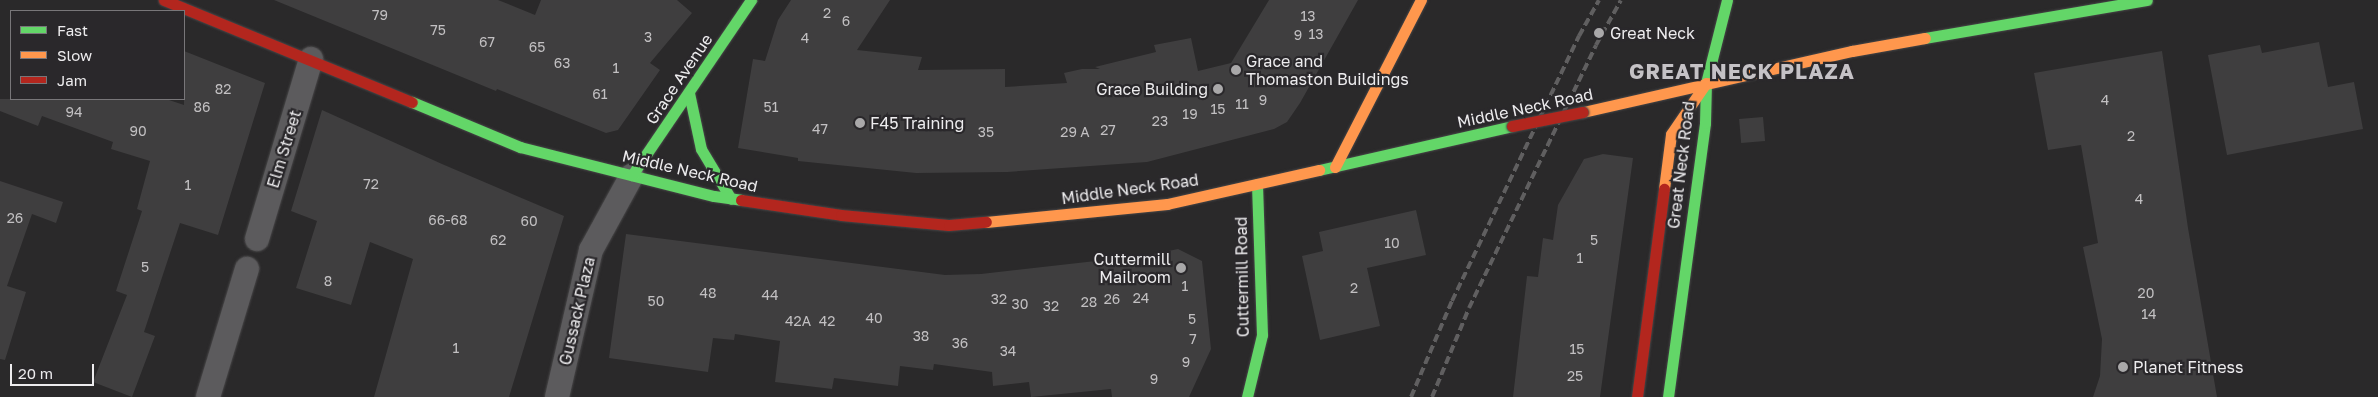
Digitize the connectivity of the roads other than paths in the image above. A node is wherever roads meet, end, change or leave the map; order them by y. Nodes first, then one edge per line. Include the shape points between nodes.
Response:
1 (164, 0) edge
2 (751, 0) edge
3 (1421, 0) edge
4 (1727, 0) edge
5 (2148, 0) edge
6 (311, 59) junction
7 (1706, 83) junction
8 (689, 93) junction
9 (1336, 167) junction
10 (632, 175) junction
11 (1257, 184) junction
12 (731, 199) junction
13 (257, 239) dead end
14 (247, 268) dead end
15 (208, 397) edge
16 (557, 397) edge
17 (1247, 397) edge
18 (1637, 397) edge
19 (1668, 397) edge

1 - 6 main road, Middle Neck Road
2 - 8 main road, Grace Avenue
3 - 9 main road
4 - 7 main road
5 - 7 main road, Middle Neck Road via 1852,51
6 - 10 main road, Middle Neck Road via 520,146
6 - 13 street, Elm Street
7 - 9 main road, Middle Neck Road, bridge
7 - 18 main road, Great Neck Road via 1672,134
7 - 19 main road, Great Neck Road via 1704,123
8 - 10 main road, Grace Avenue
8 - 12 main road via 701,148
9 - 11 main road, Middle Neck Road
10 - 12 main road, Middle Neck Road
10 - 16 street, Gussack Plaza via 591,250
11 - 12 main road, Middle Neck Road via 1167,204 949,225 842,216
11 - 17 main road, Cuttermill Road via 1262,334
14 - 15 street

